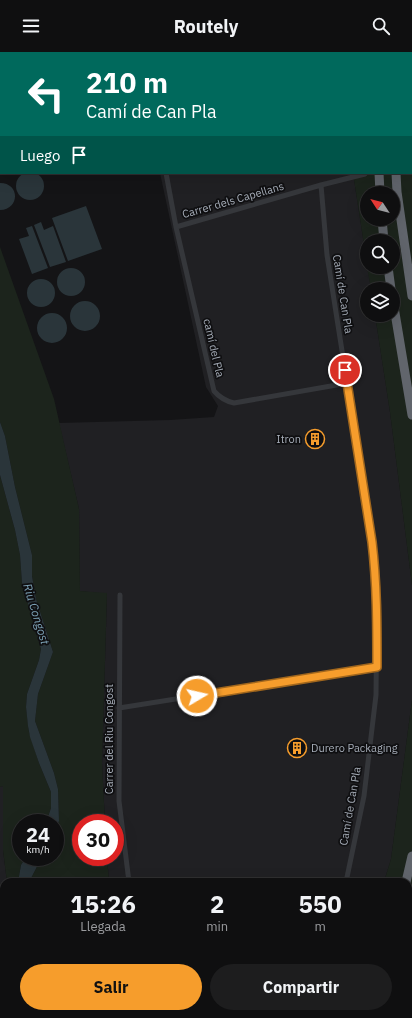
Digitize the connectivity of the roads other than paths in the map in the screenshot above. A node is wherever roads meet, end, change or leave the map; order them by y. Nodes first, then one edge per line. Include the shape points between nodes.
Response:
1 (166, 174) edge
2 (365, 174) dead end
3 (379, 174) edge
4 (397, 174) edge
5 (321, 185) junction
6 (380, 186) edge
7 (176, 227) junction
8 (412, 296) edge
9 (396, 322) edge
10 (348, 383) junction
11 (412, 415) edge
12 (120, 596) dead end
13 (377, 667) junction
14 (120, 708) junction
15 (412, 856) edge
16 (129, 878) edge
17 (347, 878) edge
18 (407, 878) edge

1 - 7 street, camí del Pla
2 - 5 street, Carrer dels Capellans
3 - 6 highway
4 - 8 highway
5 - 7 street, Carrer dels Capellans
5 - 10 street, Camí de Can Pla via 327,255
7 - 10 street, camí del Pla via 214,391 220,397 234,403
9 - 11 highway
10 - 13 street, Camí de Can Pla via 375,570 378,613
12 - 14 street, Carrer del Riu Congost
13 - 14 street
13 - 17 street, Camí de Can Pla via 364,796
14 - 16 street, Carrer del Riu Congost via 119,801
15 - 18 highway

